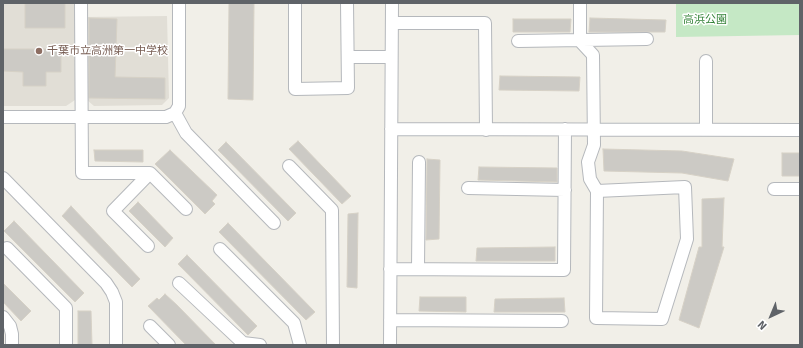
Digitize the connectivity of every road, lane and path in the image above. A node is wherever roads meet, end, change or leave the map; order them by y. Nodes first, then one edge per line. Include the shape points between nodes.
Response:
1 (81, 3) edge
2 (179, 3) edge
3 (295, 3) edge
4 (347, 3) edge
5 (392, 3) edge
6 (580, 3) edge
7 (392, 23) junction
8 (648, 39) dead end
9 (518, 41) dead end
10 (580, 41) junction
11 (348, 57) junction
12 (391, 57) junction
13 (706, 61) dead end
14 (175, 113) junction
15 (3, 117) edge
16 (81, 117) junction
17 (391, 129) junction
18 (565, 129) junction
19 (593, 129) junction
20 (706, 129) junction
21 (486, 130) junction
22 (800, 130) edge
23 (419, 162) dead end
24 (289, 166) dead end
25 (150, 173) junction
26 (3, 178) edge
27 (468, 188) dead end
28 (774, 189) dead end
29 (800, 189) edge
30 (565, 190) junction
31 (597, 192) junction
32 (186, 209) dead end
33 (274, 223) dead end
34 (148, 246) dead end
35 (7, 248) dead end
36 (220, 249) dead end
37 (418, 268) junction
38 (390, 269) junction
39 (179, 283) dead end
40 (3, 317) edge
41 (390, 320) junction
42 (562, 321) dead end
43 (150, 326) dead end
44 (12, 345) edge
45 (66, 345) edge
46 (116, 345) edge
47 (169, 345) edge
48 (260, 345) edge
49 (300, 345) edge
50 (333, 345) edge
51 (390, 345) edge

1 - 16 street
2 - 14 street via 179,106
3 - 11 street via 295,89 348,88
4 - 11 street
5 - 7 street
6 - 10 street
7 - 12 street
7 - 21 street via 485,23
8 - 10 street
9 - 10 street
10 - 19 street via 593,55
11 - 12 street
12 - 17 street
13 - 20 street
14 - 16 street via 166,117
14 - 33 street via 186,133
15 - 16 street
16 - 25 street via 82,173
17 - 21 street
17 - 38 street
18 - 19 street
18 - 21 street
18 - 30 street
19 - 20 street
19 - 31 street via 594,145 588,162 590,179
20 - 22 street
23 - 37 street
24 - 50 street via 332,210
25 - 32 street
25 - 34 street via 113,212
26 - 46 street via 106,283 116,302
27 - 30 street
28 - 29 street
30 - 37 street via 564,270
31 - 31 street via 596,318 662,319 687,239 684,187
35 - 45 street via 66,308
36 - 49 street via 294,323
37 - 38 street
38 - 41 street
39 - 48 street via 243,343
40 - 44 street via 10,326
41 - 42 street
41 - 51 street
43 - 47 street

